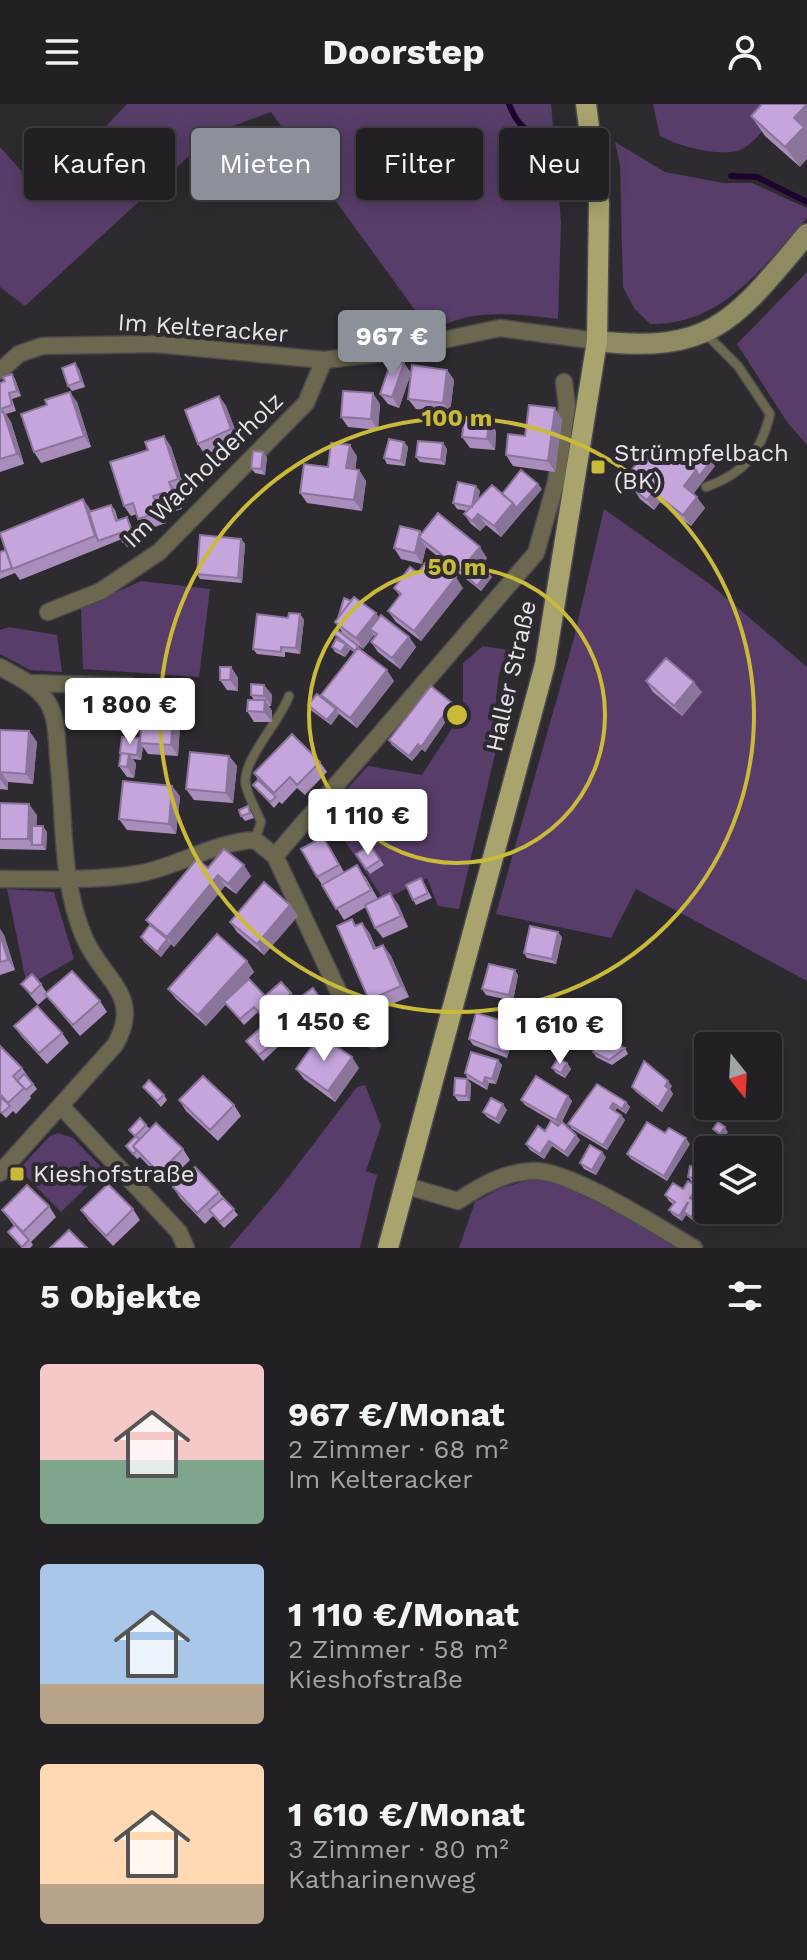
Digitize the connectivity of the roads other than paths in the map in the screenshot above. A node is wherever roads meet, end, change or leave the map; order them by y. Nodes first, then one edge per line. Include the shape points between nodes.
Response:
1 (586, 104) edge
2 (807, 234) edge
3 (705, 333) junction
4 (597, 341) junction
5 (324, 360) junction
6 (0, 371) edge
7 (564, 382) dead end
8 (706, 487) dead end
9 (48, 612) dead end
10 (0, 667) edge
11 (30, 683) junction
12 (130, 686) dead end
13 (289, 696) dead end
14 (255, 840) junction
15 (275, 856) junction
16 (0, 879) edge
17 (66, 879) junction
18 (373, 1040) dead end
19 (61, 1106) junction
20 (0, 1173) edge
21 (404, 1185) junction
22 (186, 1248) edge
23 (388, 1248) edge
24 (694, 1248) edge

1 - 4 main road, Haller Straße via 599,203
2 - 3 street via 759,292
3 - 4 street via 669,345
3 - 8 lane via 738,366 770,414 763,443 731,478
4 - 5 street, Im Kelteracker via 500,328
4 - 21 main road, Haller Straße via 545,664
5 - 6 street, Im Kelteracker via 155,344 42,346 19,354
5 - 9 street, Im Wacholderholz via 306,403 159,552 101,591
7 - 15 street via 567,406 556,482 536,553
10 - 11 street
11 - 12 street
11 - 17 street via 51,708 68,807
13 - 14 lane via 247,766 245,784 261,822
14 - 15 street
14 - 17 street via 228,841 187,860 137,873
15 - 18 street via 348,1012
16 - 17 street
17 - 19 street via 89,948 128,1012 115,1045
19 - 20 street
19 - 22 street via 179,1232
21 - 23 main road, Haller Straße
21 - 24 street via 442,1203 458,1201 503,1176 535,1170 592,1189

